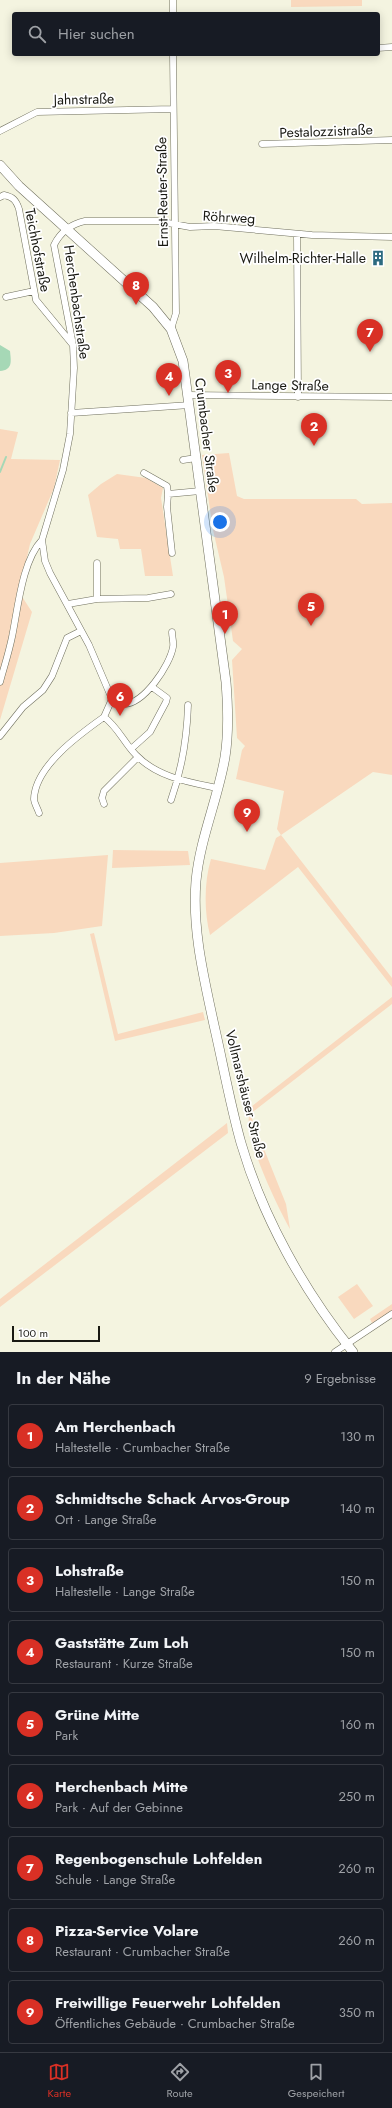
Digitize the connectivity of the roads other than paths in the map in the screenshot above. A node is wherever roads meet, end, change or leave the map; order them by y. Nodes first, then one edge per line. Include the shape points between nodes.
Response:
1 (172, 0) edge
2 (173, 12) edge
3 (392, 47) edge
4 (380, 48) edge
5 (173, 56) edge
6 (173, 110) junction
7 (0, 131) edge
8 (392, 140) edge
9 (262, 144) dead end
10 (0, 165) edge
11 (19, 186) junction
12 (10, 196) junction
13 (0, 197) edge
14 (176, 224) junction
15 (66, 228) junction
16 (297, 234) junction
17 (392, 237) edge
18 (34, 291) junction
19 (6, 297) dead end
20 (171, 329) junction
21 (73, 346) junction
22 (188, 395) junction
23 (298, 397) junction
24 (392, 397) edge
25 (190, 405) junction
26 (71, 413) junction
27 (196, 458) junction
28 (183, 460) dead end
29 (144, 473) dead end
30 (200, 491) junction
31 (168, 494) junction
32 (42, 540) junction
33 (172, 553) dead end
34 (97, 563) dead end
35 (171, 594) dead end
36 (97, 600) junction
37 (68, 604) junction
38 (81, 631) junction
39 (172, 632) dead end
40 (0, 682) edge
41 (152, 687) junction
42 (112, 699) junction
43 (188, 705) dead end
44 (104, 717) junction
45 (0, 736) edge
46 (131, 749) junction
47 (138, 757) junction
48 (179, 779) junction
49 (217, 788) junction
50 (172, 800) dead end
51 (104, 804) dead end
52 (39, 813) dead end
53 (200, 852) joint
54 (392, 1314) edge
55 (350, 1348) edge
56 (335, 1352) edge

1 - 2 street
3 - 4 street
5 - 6 street, Ernst-Reuter-Straße
6 - 7 street, Jahnstraße via 37,112
6 - 14 street, Ernst-Reuter-Straße
8 - 9 street, Pestalozzistraße
10 - 11 main road, Crumbacher Straße
11 - 12 street
11 - 15 main road, Crumbacher Straße
12 - 13 street
12 - 18 street, Teichhofstraße via 16,200 20,209
14 - 15 street, Röhrweg via 157,221 85,221
14 - 16 street, Röhrweg
14 - 20 street, Ernst-Reuter-Straße via 176,313
15 - 20 main road, Crumbacher Straße via 136,289
15 - 21 street, Herchenbachstraße via 54,245
16 - 17 street, Röhrweg
16 - 23 street
18 - 19 street
18 - 21 street, Teichhofstraße via 36,300
20 - 22 main road, Crumbacher Straße via 183,361
21 - 26 street, Herchenbachstraße
22 - 23 street, Lange Straße
22 - 25 main road, Crumbacher Straße
23 - 24 street, Lange Straße
25 - 26 street
25 - 27 main road, Crumbacher Straße
26 - 32 street, Herchenbachstraße via 63,470
27 - 28 street
27 - 30 main road, Crumbacher Straße
29 - 31 street via 167,486
30 - 31 street
30 - 49 main road, Crumbacher Straße via 227,699 227,743
31 - 33 street
32 - 37 street via 45,561
32 - 40 street, Herchenbachstraße via 35,548 24,580
34 - 36 street
35 - 36 street via 148,598
36 - 37 street
37 - 38 street
38 - 42 street
38 - 45 street via 67,638 52,676 43,690 23,707
39 - 41 street via 173,647 170,657
41 - 42 street via 124,704
41 - 46 street via 167,698 166,702 150,732
42 - 44 street
43 - 48 street via 188,729
44 - 46 street via 111,722
44 - 52 street via 54,757 38,784 34,800
46 - 47 street
47 - 48 street via 148,766
47 - 51 street via 104,792
48 - 49 street
48 - 50 street
49 - 53 main road, Crumbacher Straße
53 - 55 main road, Vollmarshäuser Straße via 194,914 201,962 242,1144 260,1194 284,1244 311,1291
54 - 55 street
55 - 56 street

